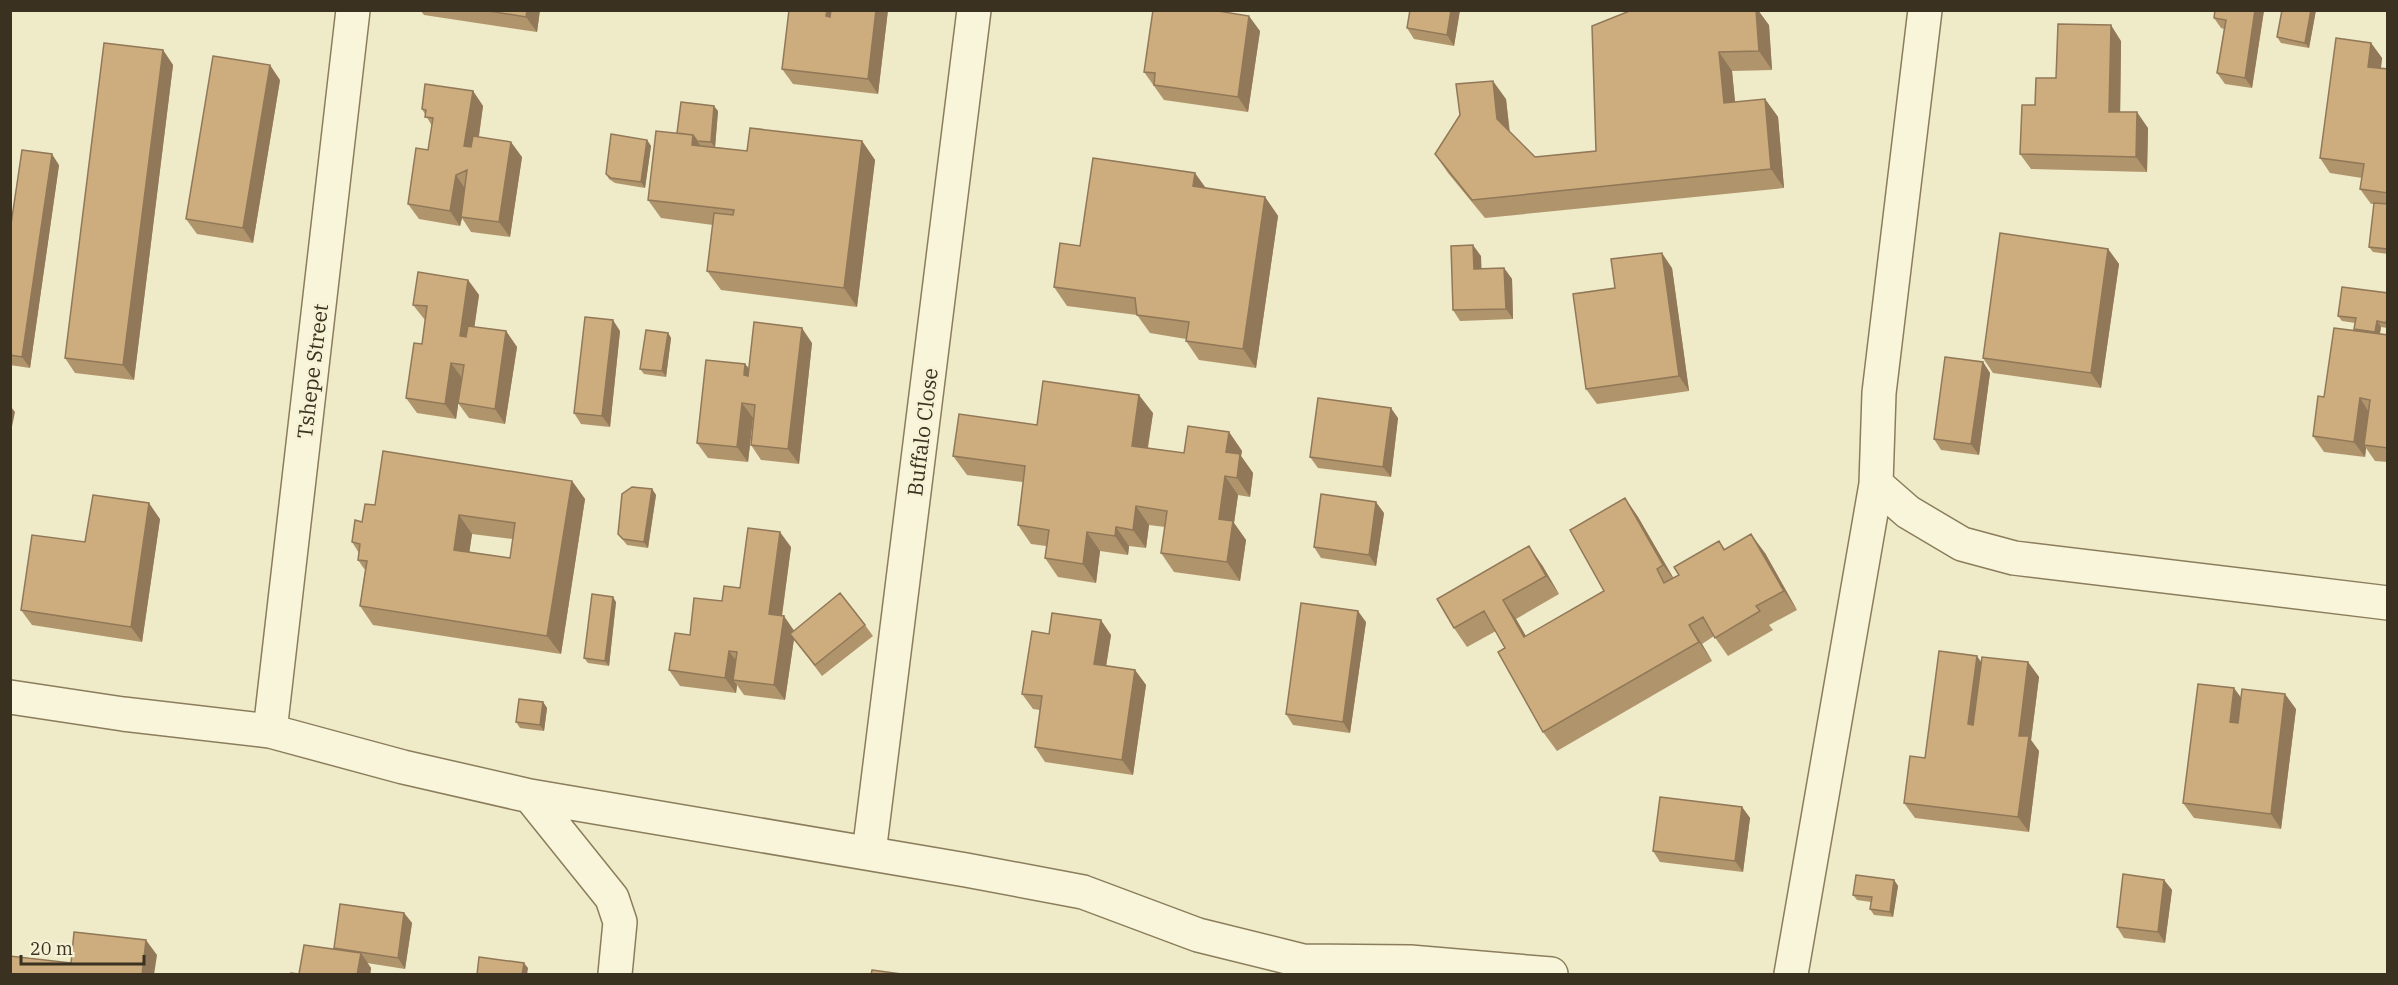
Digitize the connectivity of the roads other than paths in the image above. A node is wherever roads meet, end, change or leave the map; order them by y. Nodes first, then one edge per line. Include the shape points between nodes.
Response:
1 (353, 10) edge
2 (975, 10) edge
3 (1925, 10) edge
4 (1876, 484) junction
5 (2388, 603) edge
6 (10, 697) edge
7 (270, 731) junction
8 (530, 796) junction
9 (869, 853) junction
10 (615, 975) edge
11 (1551, 975) edge
12 (1791, 975) edge

1 - 7 street, Tshepe Street
2 - 9 street, Buffalo Close
3 - 4 street via 1880,393
4 - 5 street via 1908,512 1962,544 2014,558
4 - 12 street
6 - 7 street
7 - 8 street
8 - 9 street
8 - 10 street via 612,898 620,922
9 - 11 street via 1083,892 1198,935 1303,961 1410,962

